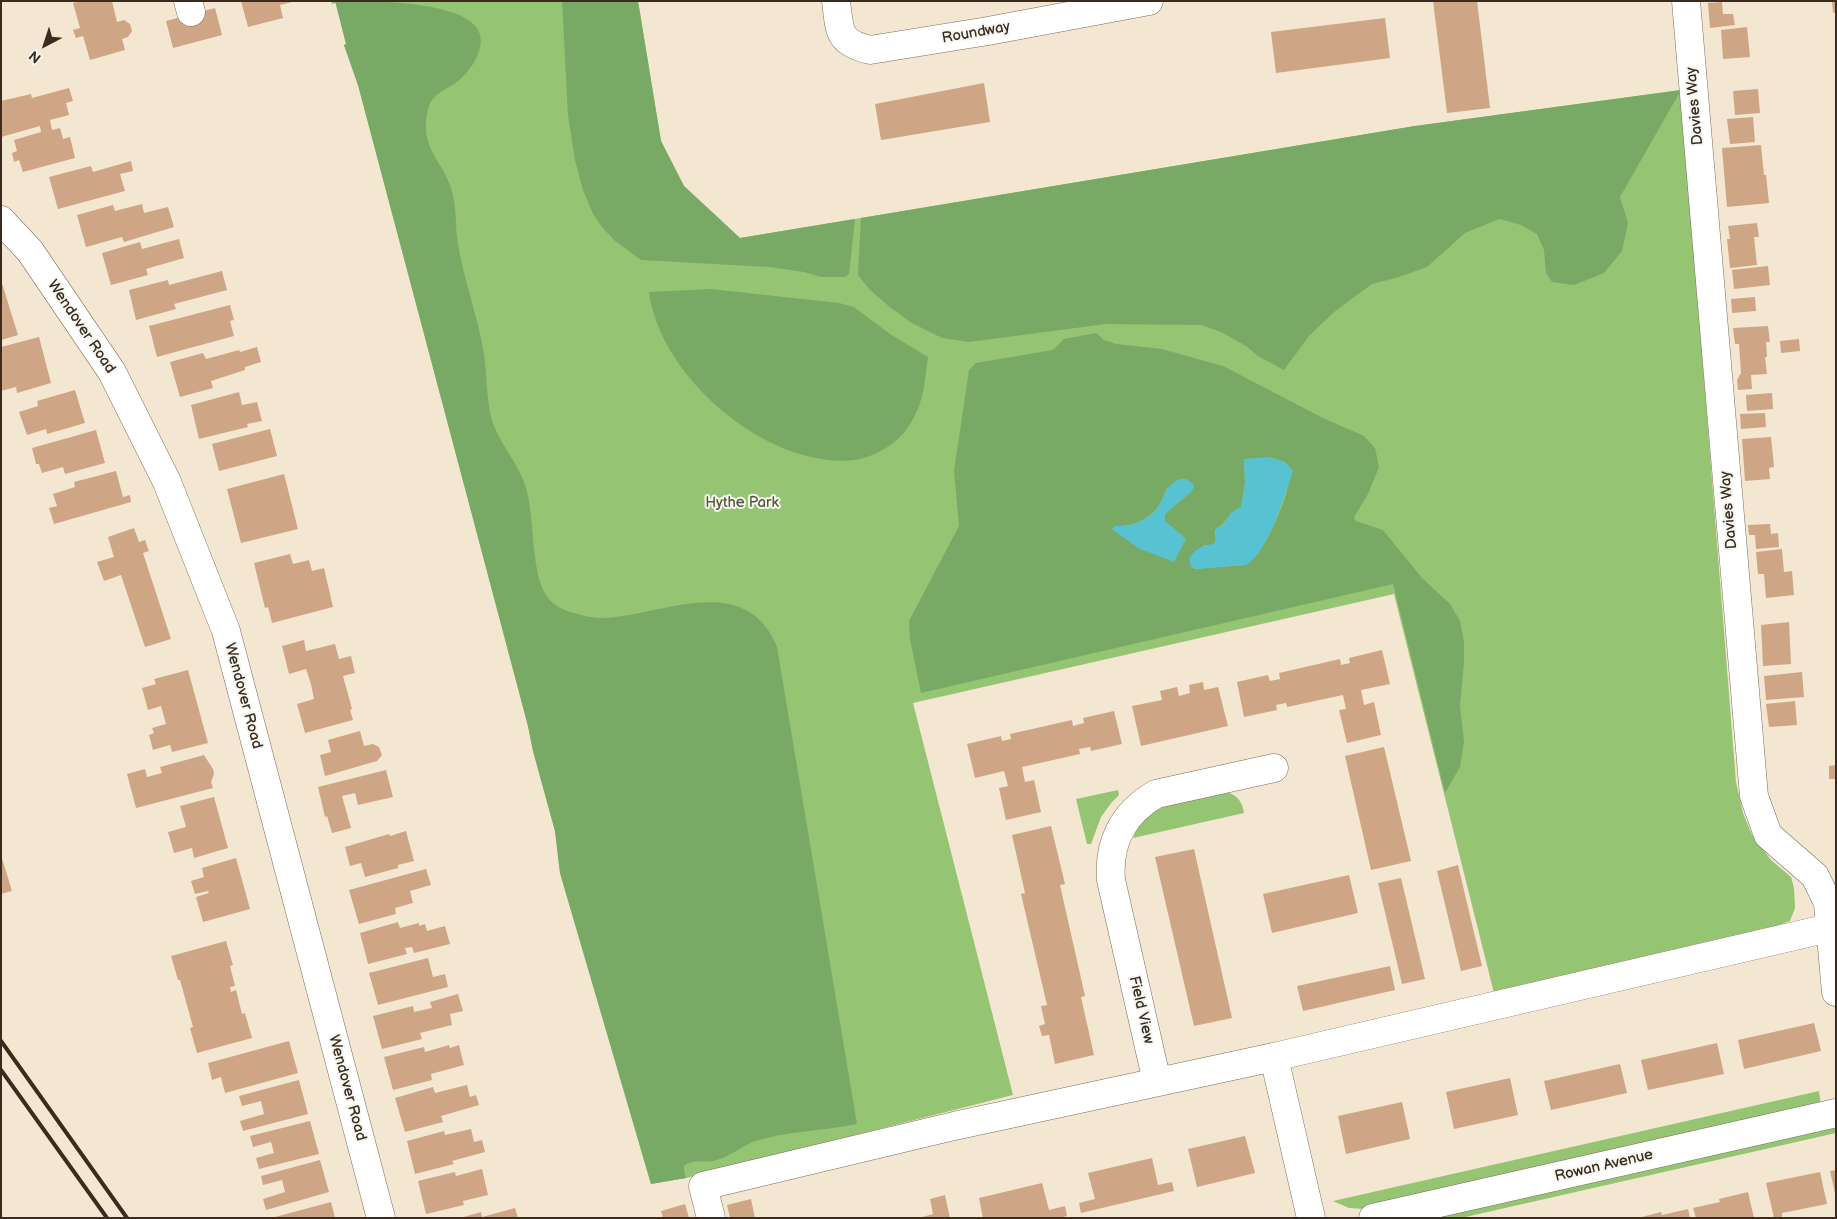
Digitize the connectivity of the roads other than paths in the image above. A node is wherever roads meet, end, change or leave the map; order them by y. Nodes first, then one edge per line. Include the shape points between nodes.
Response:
1 (836, 1) edge
2 (1149, 1) edge
3 (1686, 1) edge
4 (1, 220) edge
5 (1274, 768) dead end
6 (1829, 928) junction
7 (1836, 992) edge
8 (1274, 1057) junction
9 (1157, 1082) junction
10 (1836, 1113) edge
11 (381, 1218) edge
12 (711, 1218) edge
13 (1311, 1218) edge
14 (1373, 1218) edge

1 - 2 street, Roundway via 845,39 854,46 870,50
3 - 6 street, Davies Way via 1754,796 1768,835 1815,876 1828,903
4 - 11 street, Wendover Road via 30,251 112,372 168,482 226,631
5 - 9 street, Field View via 1156,794 1130,814 1113,845 1111,880
6 - 7 street, Davies Way
6 - 8 street
8 - 9 street
8 - 13 street
9 - 12 street via 703,1186
10 - 14 street, Rowan Avenue

